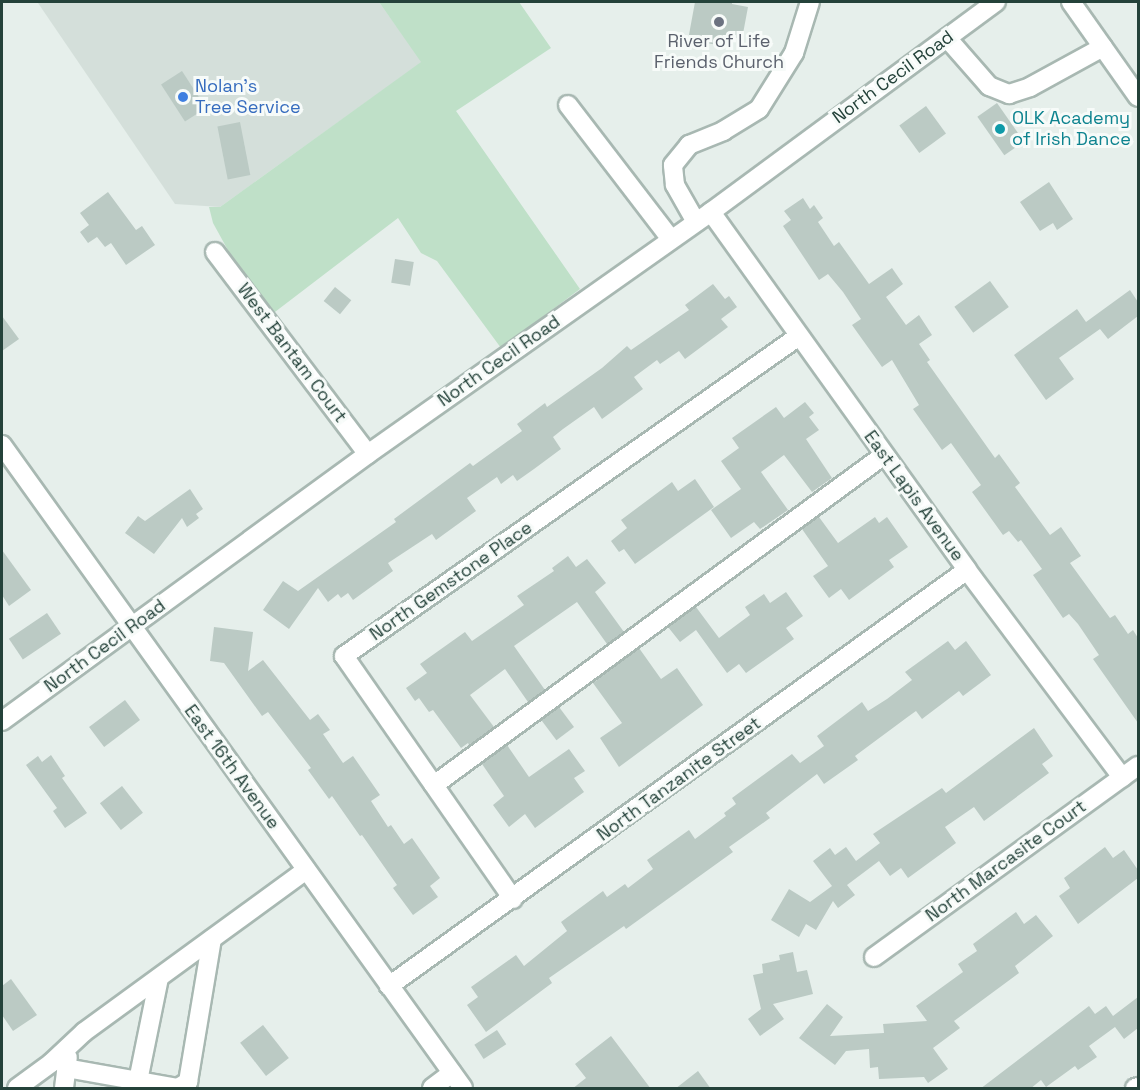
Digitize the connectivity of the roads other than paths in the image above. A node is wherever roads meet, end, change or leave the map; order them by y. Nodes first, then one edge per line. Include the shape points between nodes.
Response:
1 (810, 2) edge
2 (996, 2) edge
3 (1071, 2) edge
4 (947, 38) junction
5 (1103, 47) junction
6 (1138, 97) edge
7 (568, 105) dead end
8 (703, 217) junction
9 (671, 239) junction
10 (215, 252) dead end
11 (799, 336) junction
12 (2, 445) edge
13 (368, 454) junction
14 (884, 454) junction
15 (967, 570) junction
16 (132, 627) junction
17 (2, 722) edge
18 (1138, 766) edge
19 (1122, 777) junction
20 (434, 785) junction
21 (306, 870) junction
22 (513, 899) junction
23 (212, 939) junction
24 (874, 957) dead end
25 (159, 978) junction
26 (389, 986) junction
27 (69, 1046) junction
28 (66, 1068) junction
29 (452, 1073) junction
30 (138, 1081) junction
31 (185, 1087) edge
32 (17, 1089) edge
33 (64, 1089) edge
34 (432, 1089) edge
35 (463, 1089) edge

1 - 8 street, East Lapis Avenue via 794,53 759,109 689,145 673,165 675,185
2 - 4 street, North Cecil Road
3 - 5 street
4 - 5 street via 989,86 1010,94
4 - 8 street, North Cecil Road
5 - 6 street
7 - 9 street
8 - 9 street, North Cecil Road
8 - 11 street, East Lapis Avenue
9 - 13 street, North Cecil Road
10 - 13 street, West Bantam Court
11 - 14 street, East Lapis Avenue
11 - 20 street, North Gemstone Place via 344,656
12 - 16 street, East 16th Avenue
13 - 16 street, North Cecil Road
14 - 15 street, East Lapis Avenue
14 - 20 street
15 - 19 street, East Lapis Avenue
15 - 22 street, North Tanzanite Street
16 - 17 street, North Cecil Road
16 - 21 street, East 16th Avenue
18 - 19 street, North Marcasite Court
19 - 24 street, North Marcasite Court
20 - 22 street, North Gemstone Place
21 - 23 street
21 - 26 street, East 16th Avenue
22 - 26 street, North Tanzanite Street
23 - 25 street
23 - 31 street via 191,1072
25 - 27 street
25 - 30 street
26 - 29 street, East 16th Avenue
27 - 28 street
27 - 32 street
28 - 30 street
28 - 33 street
29 - 34 street
29 - 35 street, East 16th Avenue
30 - 31 street

